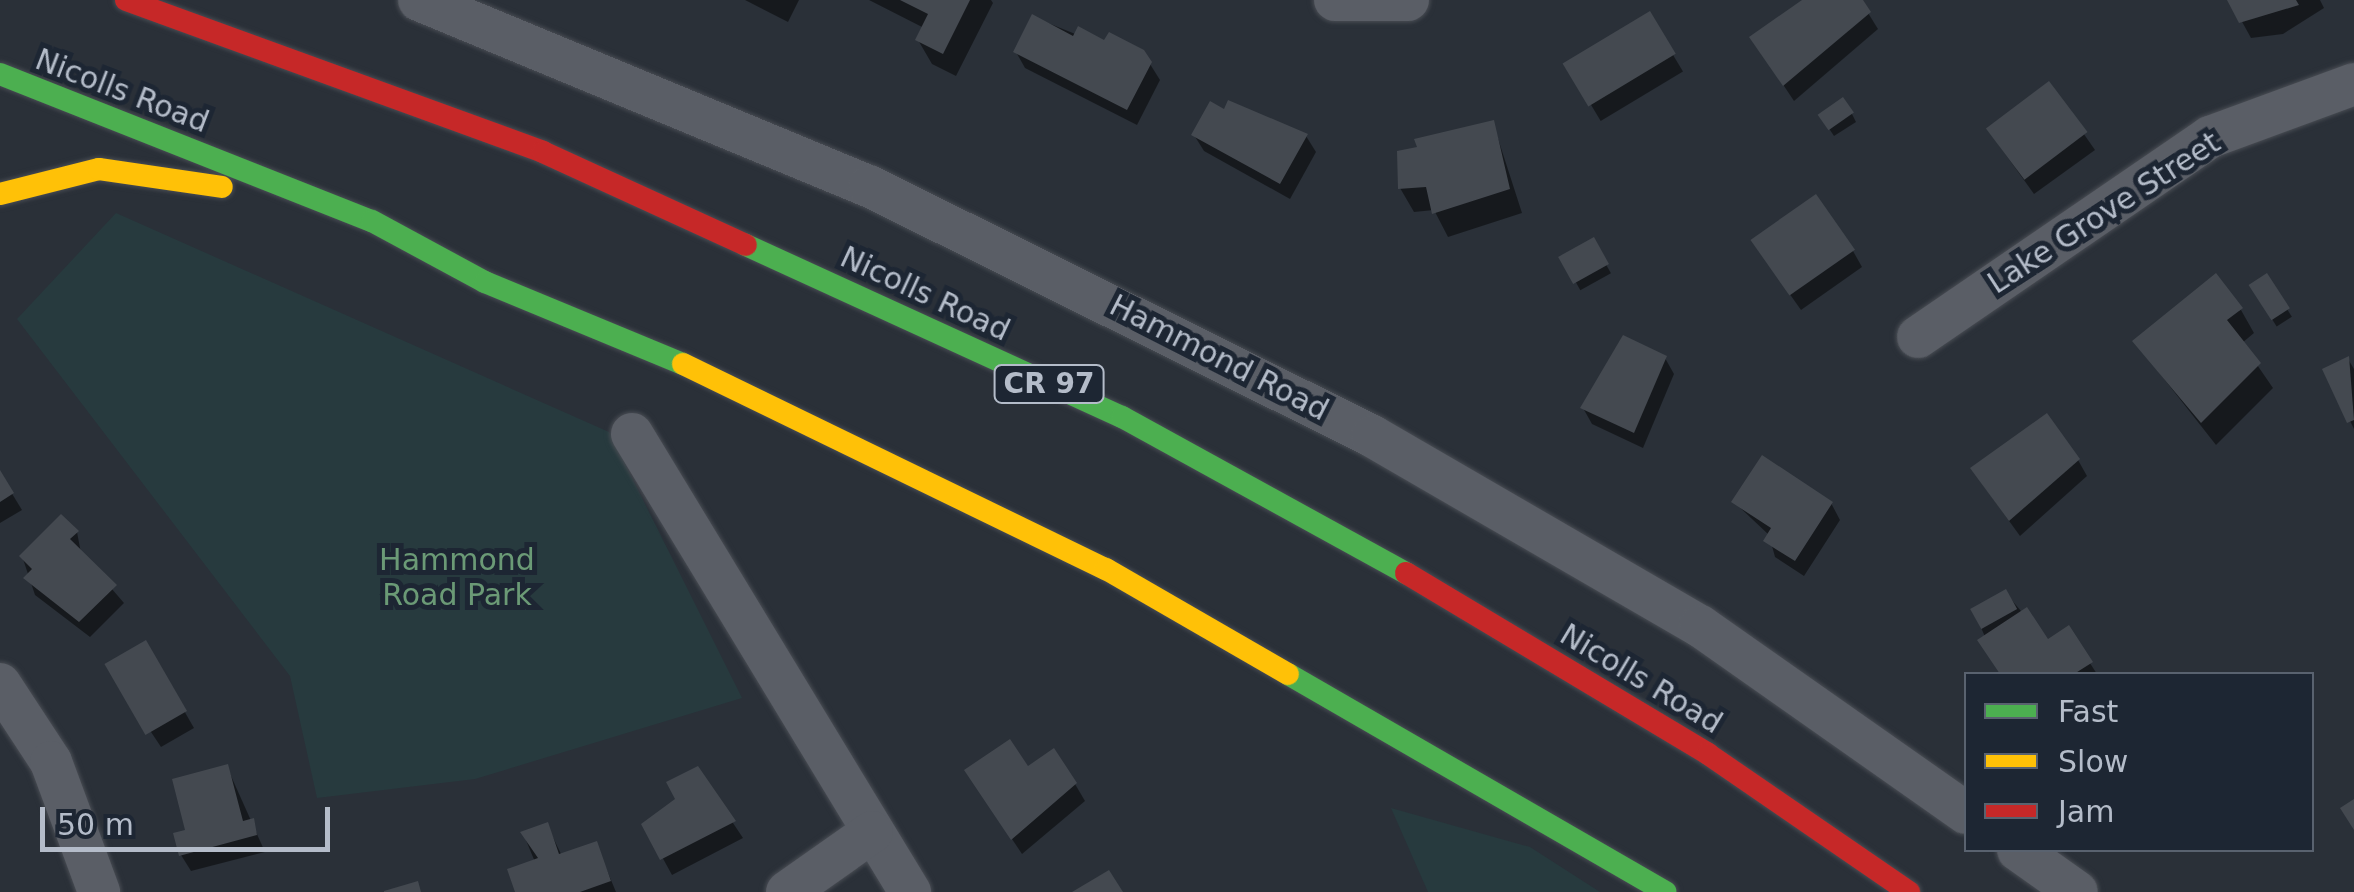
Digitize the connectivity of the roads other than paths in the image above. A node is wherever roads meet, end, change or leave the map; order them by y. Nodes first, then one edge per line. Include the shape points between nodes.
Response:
1 (126, 0) edge
2 (212, 0) edge
3 (419, 0) edge
4 (1335, 0) edge
5 (1408, 0) edge
6 (308, 66) junction
7 (0, 74) edge
8 (2354, 84) edge
9 (0, 194) edge
10 (327, 203) junction
11 (1918, 337) dead end
12 (632, 434) dead end
13 (0, 684) edge
14 (1964, 812) edge
15 (872, 832) junction
16 (2021, 852) edge
17 (98, 892) edge
18 (787, 892) edge
19 (910, 892) edge
20 (1666, 892) edge
21 (1909, 892) edge
22 (2077, 892) edge

1 - 6 highway, Nicolls Road / CR 97
2 - 6 highway
3 - 14 street, Hammond Road via 869,186 1372,436 1700,626
4 - 5 street
6 - 21 highway, Nicolls Road / CR 97 via 543,152 1122,417 1355,542 1708,754
7 - 10 highway, Nicolls Road
8 - 11 street, Lake Grove Street via 2210,138
9 - 10 highway via 99,169
10 - 20 highway, Nicolls Road via 485,282 774,403 1106,568
12 - 15 street
13 - 17 street via 51,762
15 - 18 street
15 - 19 street
16 - 22 street

